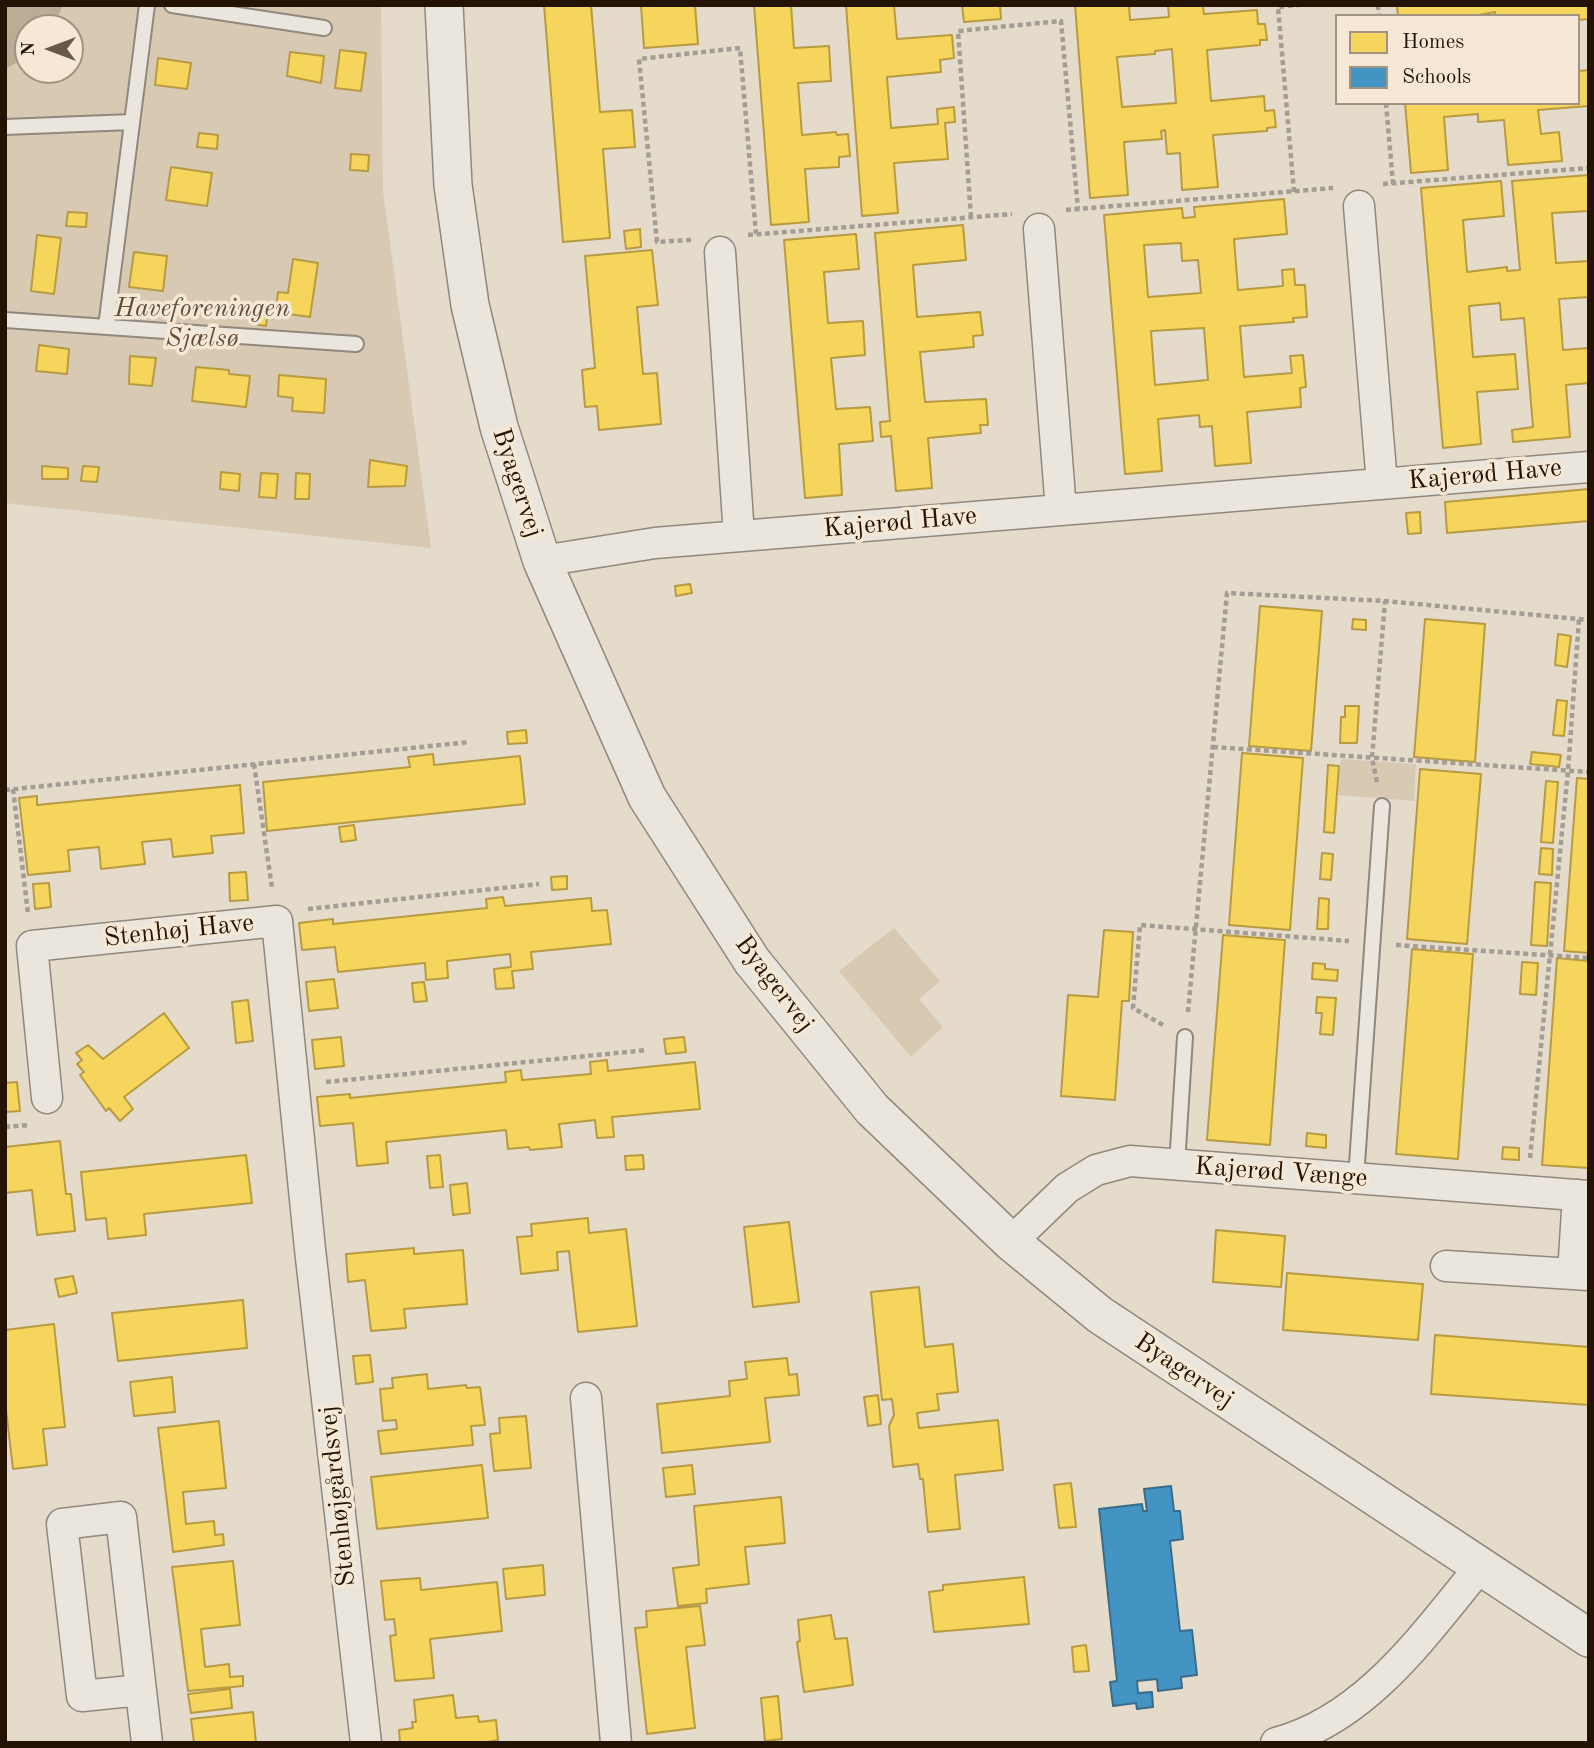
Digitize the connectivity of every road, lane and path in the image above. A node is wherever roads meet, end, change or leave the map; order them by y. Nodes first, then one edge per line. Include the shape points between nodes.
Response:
1 (147, 5) edge
2 (172, 5) edge
3 (444, 5) edge
4 (1298, 5) edge
5 (324, 28) dead end
6 (1386, 105) edge
7 (132, 122) junction
8 (5, 127) edge
9 (1589, 168) edge
10 (1393, 184) junction
11 (1381, 185) dead end
12 (1294, 192) junction
13 (1351, 197) joint
14 (1078, 209) junction
15 (971, 218) junction
16 (1039, 218) junction
17 (756, 234) junction
18 (693, 239) dead end
19 (732, 244) joint
20 (5, 320) edge
21 (106, 327) junction
22 (356, 344) dead end
23 (1589, 467) edge
24 (1381, 484) junction
25 (1061, 510) junction
26 (739, 536) junction
27 (542, 561) junction
28 (1385, 601) junction
29 (1579, 619) junction
30 (1589, 620) edge
31 (470, 742) dead end
32 (1213, 747) junction
33 (1372, 758) junction
34 (254, 764) junction
35 (1568, 771) junction
36 (1589, 772) edge
37 (13, 789) junction
38 (5, 790) edge
39 (1381, 806) joint
40 (538, 884) dead end
41 (277, 921) junction
42 (1196, 929) junction
43 (1372, 943) junction
44 (32, 946) junction
45 (1551, 955) junction
46 (1589, 958) edge
47 (1185, 1037) junction
48 (648, 1050) dead end
49 (294, 1086) junction
50 (47, 1098) dead end
51 (1177, 1165) junction
52 (1356, 1178) junction
53 (1527, 1190) junction
54 (1583, 1196) edge
55 (1011, 1242) junction
56 (310, 1249) joint
57 (1446, 1266) dead end
58 (1581, 1275) edge
59 (586, 1398) dead end
60 (1480, 1567) junction
61 (1589, 1638) edge
62 (141, 1690) junction
63 (147, 1743) edge
64 (366, 1743) edge
65 (616, 1743) edge
66 (1276, 1743) edge

1 - 7 lane
2 - 5 lane
3 - 27 street, Byagervej via 453,186 470,305 499,428
4 - 12 path via 1278,7
6 - 10 path
7 - 8 lane
7 - 21 lane
9 - 10 path
10 - 11 path
12 - 13 path
12 - 14 path
13 - 24 street, Kajerød Have
14 - 15 path via 1061,21 958,31
14 - 16 path
15 - 16 path
15 - 17 path
16 - 25 street
17 - 18 path via 740,48 639,59 657,242
17 - 19 path
19 - 26 street
20 - 21 lane
21 - 22 lane
23 - 24 street, Kajerød Have
24 - 25 street, Kajerød Have
25 - 26 street, Kajerød Have
26 - 27 street, Kajerød Have via 655,543
27 - 55 street, Byagervej via 648,797 752,961 872,1109
28 - 29 path
28 - 32 path via 1227,593
28 - 33 path
29 - 30 path
29 - 35 path
31 - 34 path
32 - 33 path
32 - 42 path
33 - 35 path
33 - 39 path
34 - 37 path
34 - 41 path
35 - 36 path
35 - 45 path
37 - 38 path
37 - 44 path
39 - 43 lane
40 - 41 path via 290,911
41 - 44 street, Stenhøj Have
41 - 49 street, Stenhøj Have
42 - 43 path
42 - 47 path
42 - 47 path via 1140,925 1133,1007
43 - 45 path
43 - 52 lane
44 - 50 street
45 - 46 path
45 - 53 path
47 - 51 lane
48 - 49 path
49 - 56 street, Stenhøj Have
51 - 52 street, Kajerød Vænge
51 - 55 street, Kajerød Vænge via 1130,1161 1097,1170 1067,1188
52 - 53 street, Kajerød Vænge
53 - 54 street, Kajerød Vænge
54 - 58 street, Kajerød Vænge
55 - 60 street, Byagervej via 1100,1315
56 - 64 street, Stenhøjgårdsvej
57 - 58 street, Kajerød Vænge
59 - 65 street
60 - 61 street, Byagervej
60 - 66 street via 1398,1664 1344,1712 1301,1736
62 - 62 street via 121,1517 62,1524 82,1696
62 - 63 street

